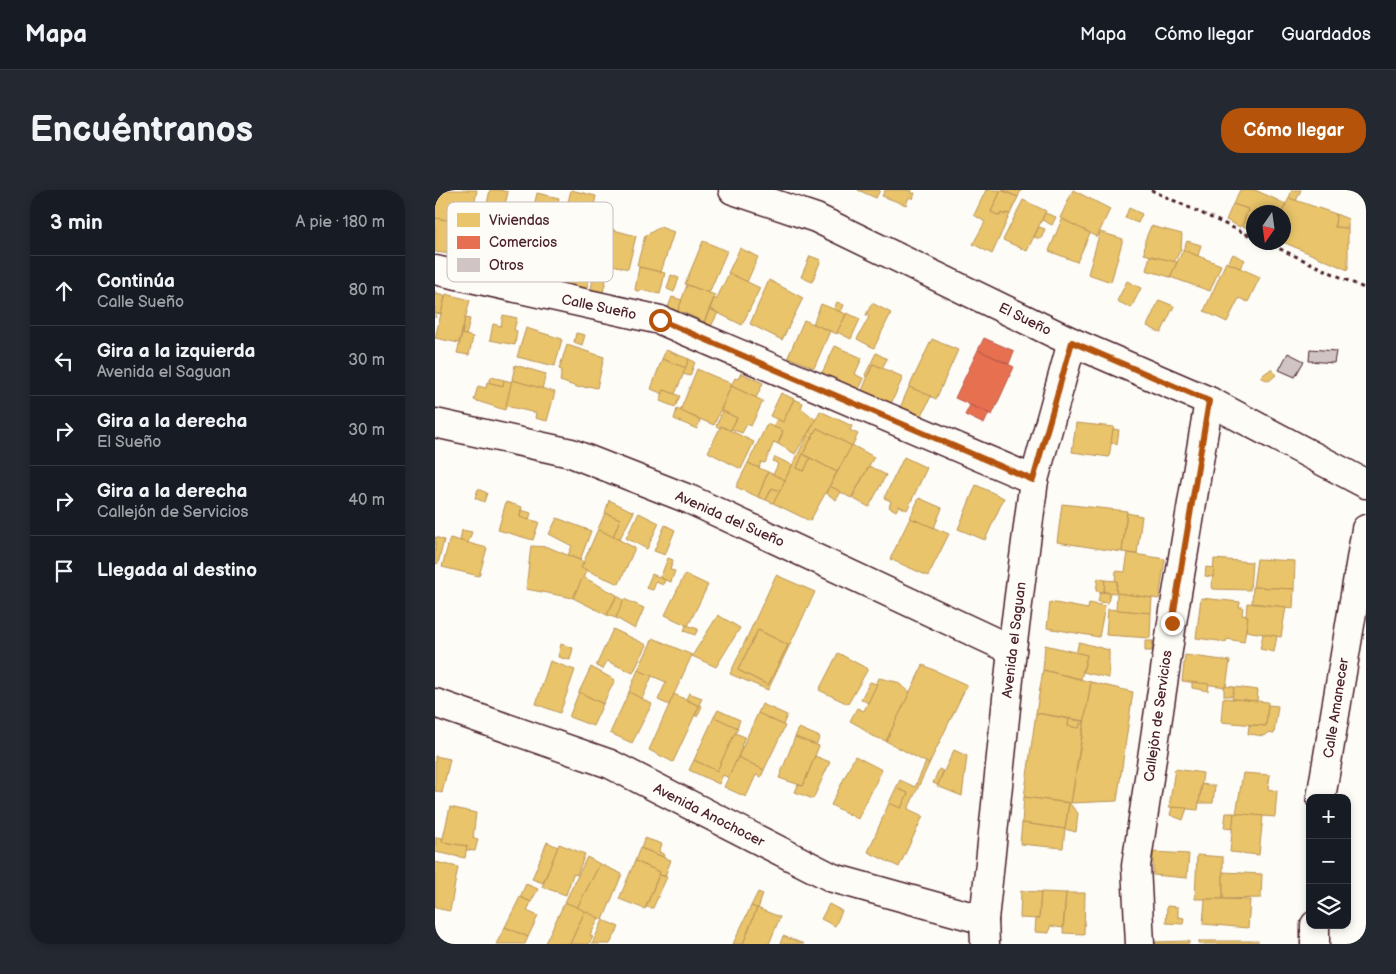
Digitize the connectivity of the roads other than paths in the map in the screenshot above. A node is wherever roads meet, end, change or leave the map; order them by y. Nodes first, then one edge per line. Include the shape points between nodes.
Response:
1 (733, 190) edge
2 (489, 282) edge
3 (1072, 342) junction
4 (1209, 401) junction
5 (435, 423) edge
6 (1033, 480) junction
7 (1366, 484) edge
8 (1366, 529) edge
9 (1012, 650) junction
10 (435, 703) edge
11 (1322, 794) edge
12 (1315, 929) edge
13 (985, 932) edge
14 (1140, 944) edge
15 (1315, 944) edge

1 - 3 street, El Sueño via 815,218
2 - 6 street, Calle Sueño via 660,320
3 - 4 street, El Sueño
3 - 6 street, Avenida el Saguan
4 - 7 street, El Sueño
4 - 14 street, Callejón de Servicios via 1136,866
5 - 9 street, Avenida del Sueño via 571,453 691,500
6 - 9 street, Avenida el Saguan
8 - 11 street, Calle Amanecer
9 - 13 street, Avenida el Saguan
10 - 13 street, Avenida Anochocer via 609,764 833,878
12 - 15 street

